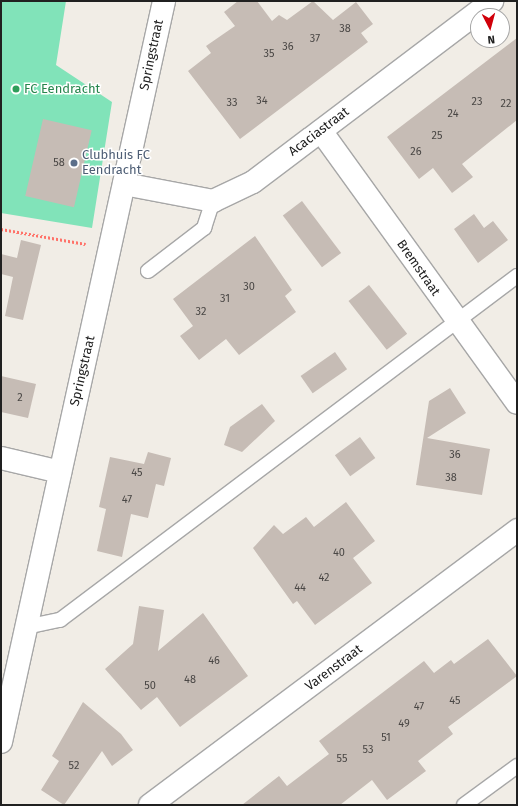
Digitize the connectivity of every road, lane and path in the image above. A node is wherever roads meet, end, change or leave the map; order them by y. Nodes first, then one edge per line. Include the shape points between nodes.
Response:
1 (164, 1) edge
2 (492, 1) edge
3 (321, 131) junction
4 (124, 184) junction
5 (214, 201) junction
6 (1, 229) edge
7 (110, 248) junction
8 (148, 271) dead end
9 (517, 276) edge
10 (457, 322) junction
11 (517, 403) edge
12 (1, 458) edge
13 (60, 472) junction
14 (517, 530) edge
15 (26, 627) junction
16 (1, 742) edge
17 (517, 766) edge
18 (150, 805) edge
19 (464, 805) edge

1 - 4 street, Springstraat
2 - 3 street, Acaciastraat
3 - 5 street, Acaciastraat via 253,182
3 - 10 street, Bremstraat
4 - 5 street
4 - 7 street, Springstraat
5 - 8 lane via 204,228
6 - 7 path
7 - 13 street, Springstraat
9 - 10 lane
10 - 11 street, Bremstraat
10 - 15 lane via 60,620
12 - 13 street
13 - 15 street, Springstraat
14 - 18 street, Varenstraat
15 - 16 street, Springstraat
17 - 19 lane

